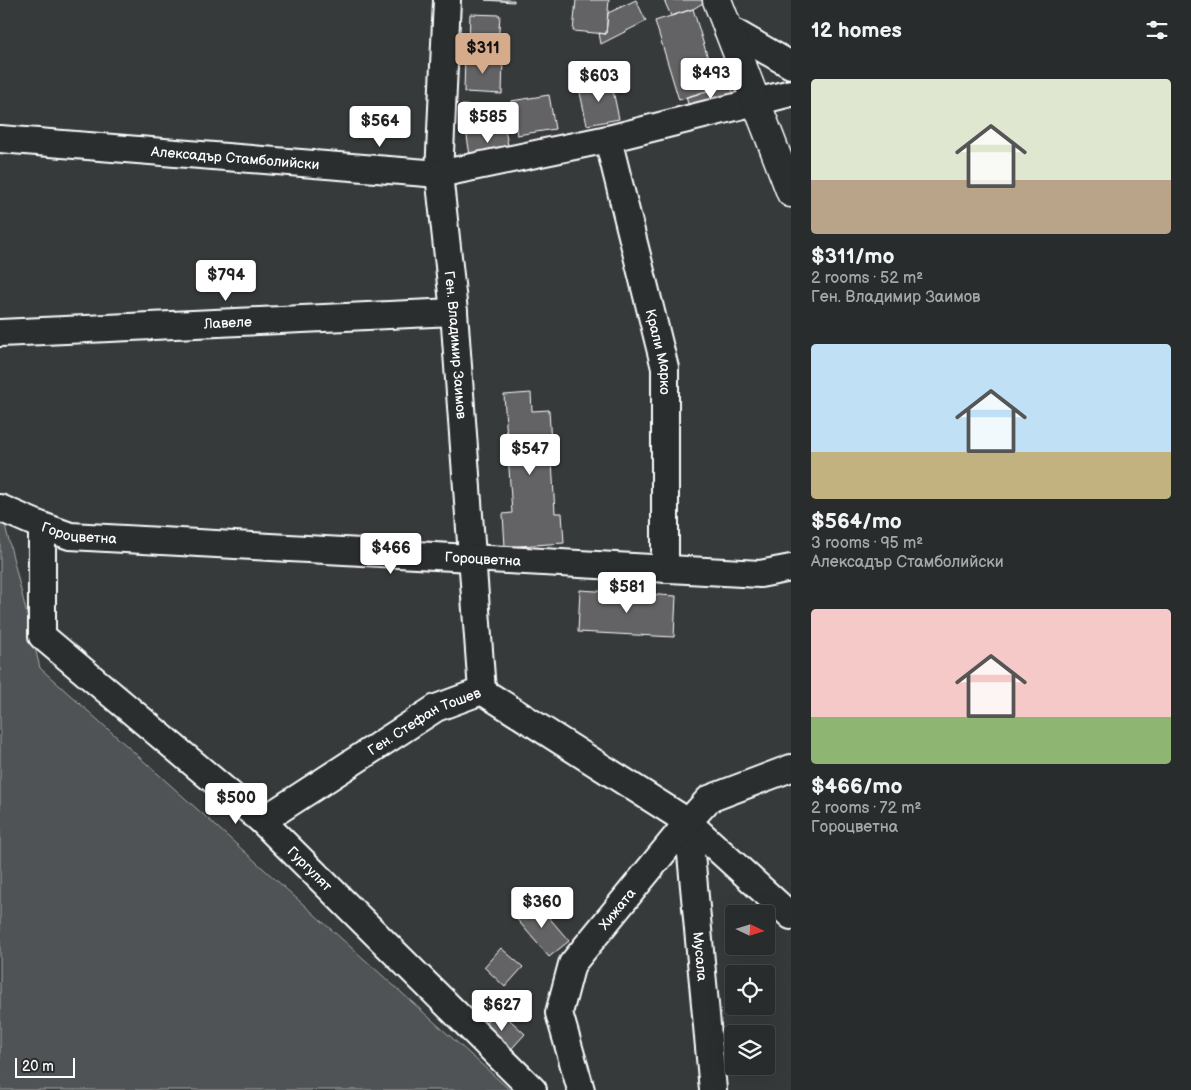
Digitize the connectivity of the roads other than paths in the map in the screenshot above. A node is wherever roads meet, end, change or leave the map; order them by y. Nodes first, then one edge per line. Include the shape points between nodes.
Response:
1 (447, 0) edge
2 (717, 0) edge
3 (727, 28) junction
4 (791, 65) edge
5 (791, 93) edge
6 (756, 102) junction
7 (0, 138) edge
8 (608, 139) junction
9 (439, 174) junction
10 (791, 193) edge
11 (454, 312) junction
12 (0, 334) edge
13 (0, 508) edge
14 (42, 526) junction
15 (471, 558) junction
16 (791, 568) edge
17 (665, 569) junction
18 (482, 691) junction
19 (791, 768) edge
20 (262, 821) junction
21 (688, 822) junction
22 (791, 916) edge
23 (533, 1090) edge
24 (581, 1090) edge
25 (713, 1090) edge

1 - 9 street, Ген. Владимир Заимов
2 - 3 main road
3 - 4 street
3 - 6 main road
5 - 6 street, Алексадър Стамболийски
6 - 8 street, Алексадър Стамболийски
6 - 10 main road
7 - 9 street, Алексадър Стамболийски
8 - 9 street, Алексадър Стамболийски
8 - 17 street, Крали Марко via 665,368
9 - 11 street, Ген. Владимир Заимов
11 - 12 street, Лавеле
11 - 15 street, Ген. Владимир Заимов
13 - 14 street, Гороцветна
14 - 15 street, Гороцветна via 70,536
14 - 20 street, Гургулят via 42,636
15 - 17 street, Гороцветна
15 - 18 street, Ген. Владимир Заимов
16 - 17 street, Гороцветна via 760,574
18 - 20 street, Ген. Стефан Тошев via 436,708
18 - 21 street, Ген. Стефан Тошев
19 - 21 street, Хижата via 709,799
20 - 23 street, Гургулят
21 - 22 street, Ген. Стефан Тошев
21 - 24 street, Хижата via 572,964 559,1013
21 - 25 street, Мусала

